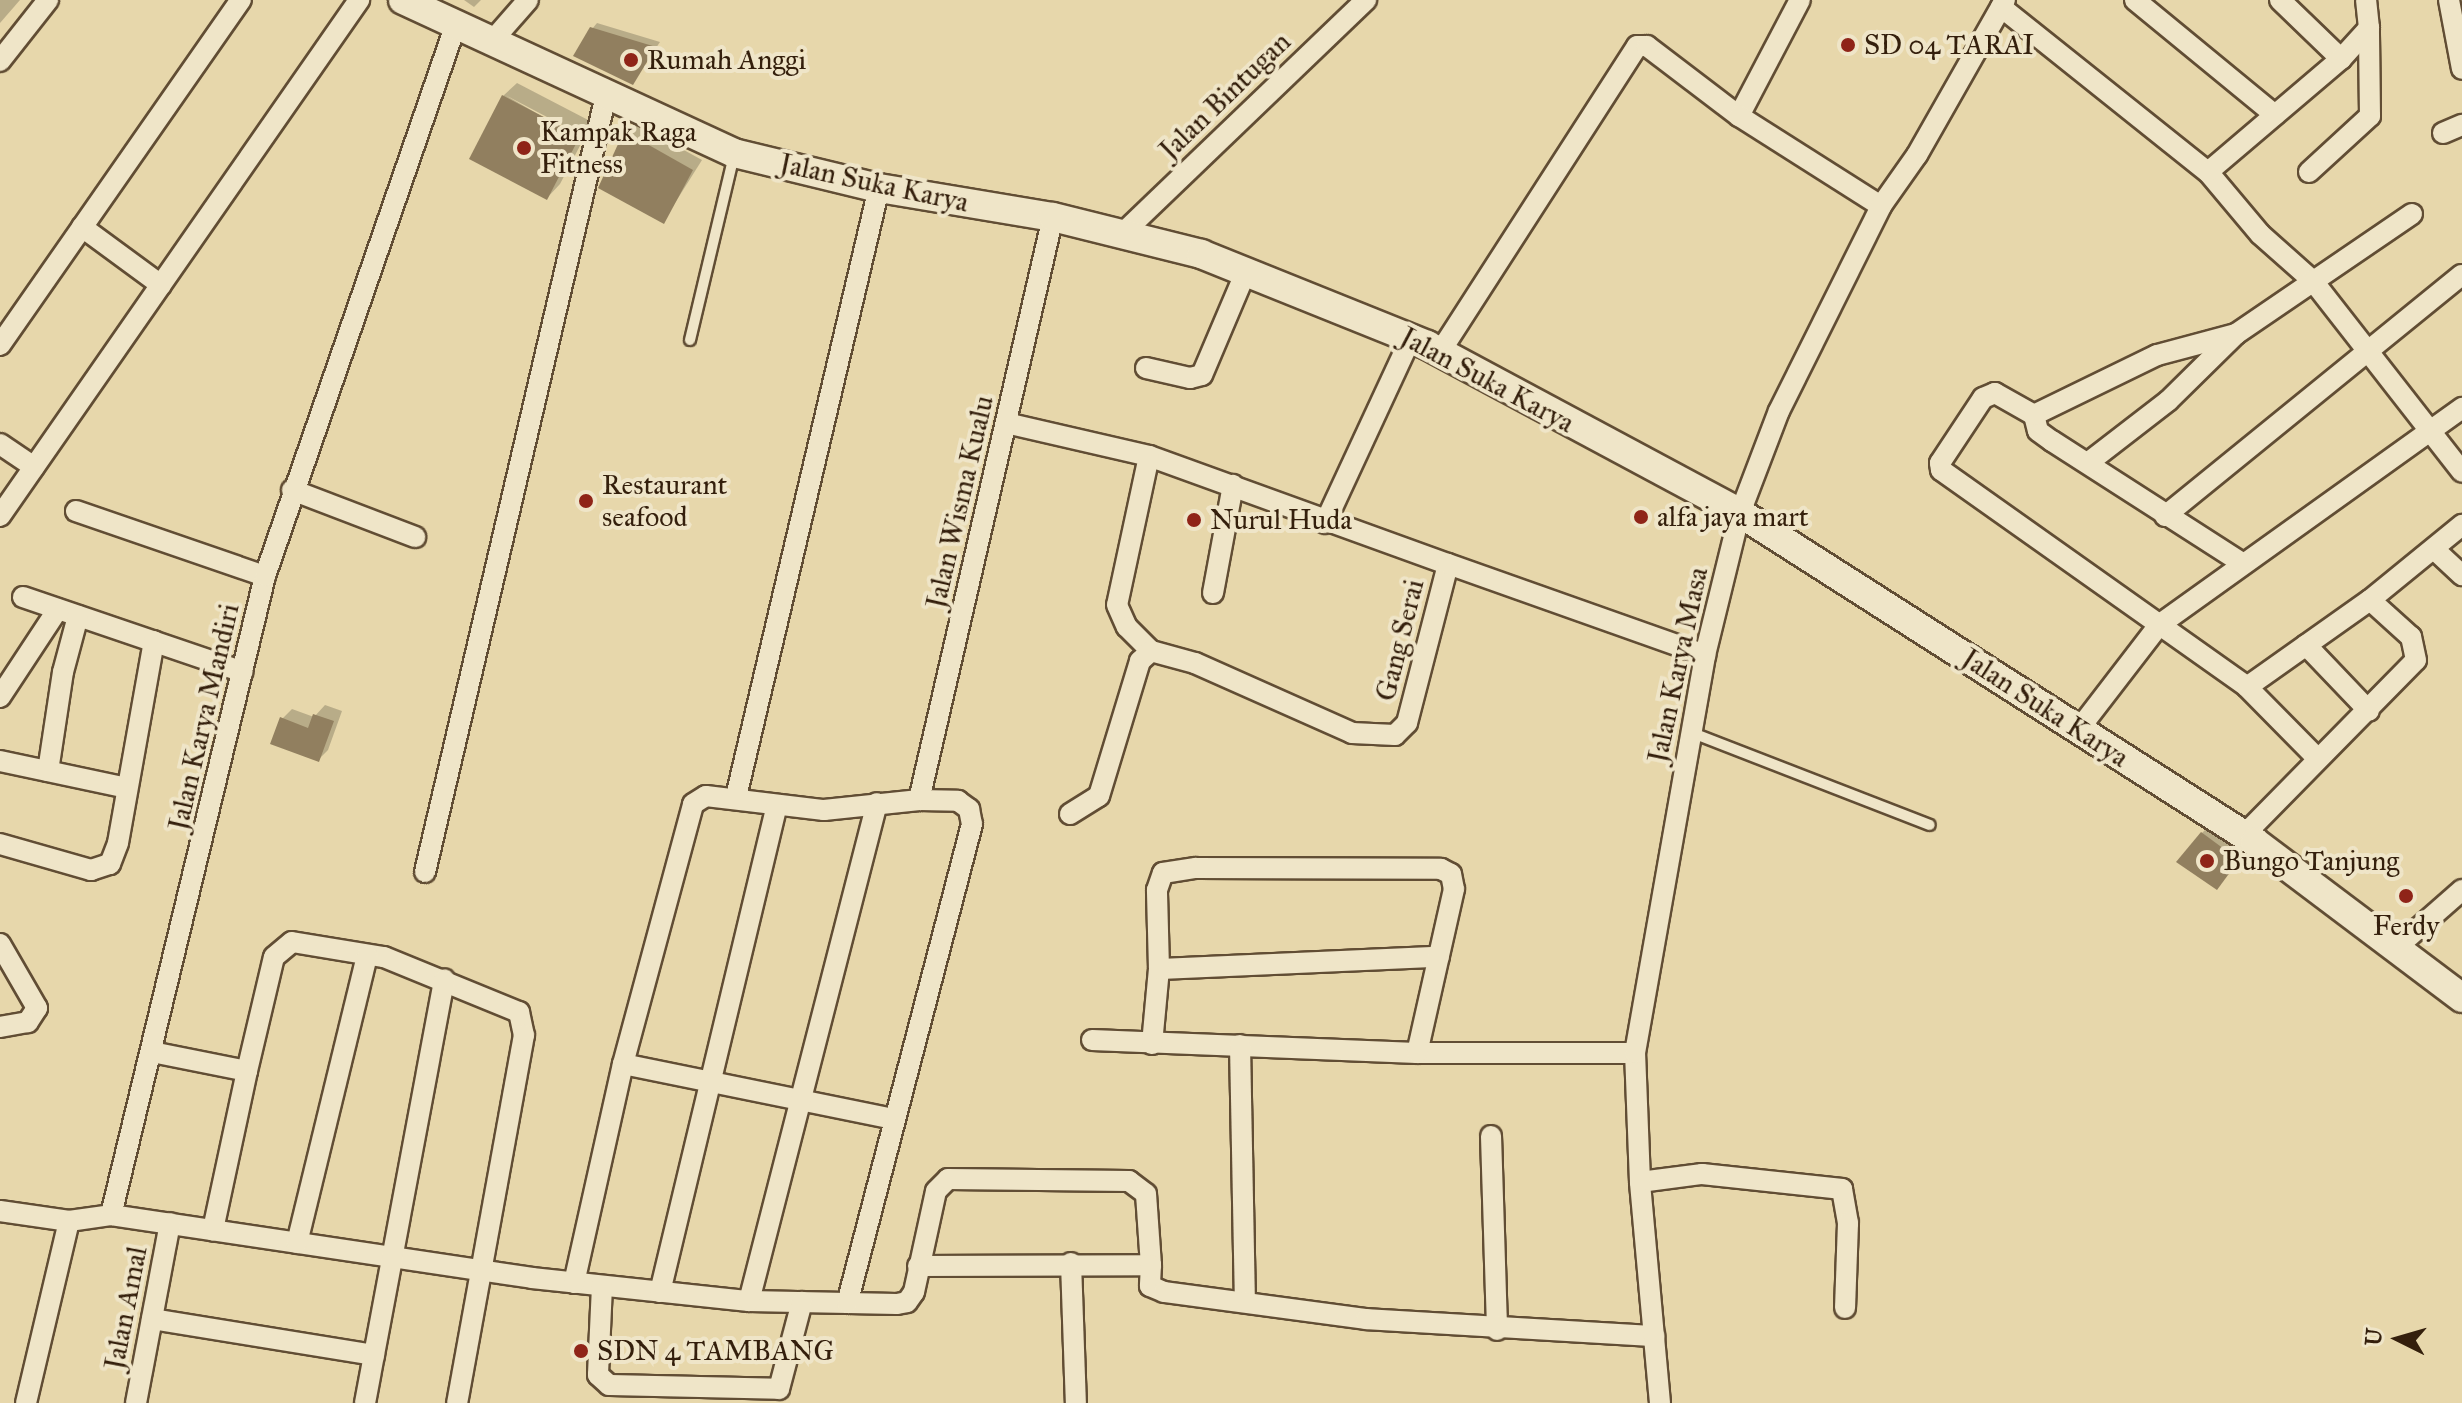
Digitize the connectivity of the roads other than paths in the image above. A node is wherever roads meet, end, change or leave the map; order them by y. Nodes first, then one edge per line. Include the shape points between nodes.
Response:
1 (48, 0) edge
2 (241, 0) edge
3 (359, 0) edge
4 (403, 0) edge
5 (528, 0) edge
6 (1366, 0) edge
7 (1800, 0) edge
8 (2135, 0) edge
9 (2280, 0) edge
10 (2366, 0) edge
11 (2449, 0) edge
12 (2003, 4) edge
13 (456, 24) junction
14 (2369, 28) junction
15 (493, 40) junction
16 (2341, 59) junction
17 (0, 61) edge
18 (2462, 69) edge
19 (607, 91) junction
20 (2275, 115) junction
21 (1739, 116) junction
22 (2462, 125) edge
23 (2443, 133) dead end
24 (734, 153) junction
25 (2208, 172) junction
26 (2309, 172) dead end
27 (879, 188) junction
28 (1881, 206) junction
29 (2412, 214) dead end
30 (1053, 217) junction
31 (82, 227) junction
32 (1123, 233) junction
33 (1247, 269) junction
34 (2462, 275) edge
35 (2313, 281) junction
36 (161, 285) junction
37 (2236, 334) junction
38 (1411, 338) junction
39 (690, 340) dead end
40 (0, 345) edge
41 (2369, 349) junction
42 (1440, 352) junction
43 (1146, 368) dead end
44 (2462, 408) edge
45 (2034, 415) junction
46 (1006, 423) junction
47 (2430, 434) junction
48 (0, 444) edge
49 (1149, 456) junction
50 (2089, 462) junction
51 (34, 467) junction
52 (2462, 472) edge
53 (1233, 485) junction
54 (292, 490) junction
55 (76, 511) dead end
56 (1740, 513) junction
57 (0, 516) edge
58 (2165, 516) junction
59 (1325, 523) junction
60 (2462, 525) edge
61 (415, 537) dead end
62 (2435, 550) junction
63 (2242, 563) junction
64 (1448, 564) junction
65 (2462, 575) edge
66 (265, 576) junction
67 (1213, 593) dead end
68 (23, 597) dead end
69 (2370, 600) junction
70 (58, 609) junction
71 (78, 616) junction
72 (2159, 625) junction
73 (154, 641) junction
74 (2306, 645) junction
75 (1151, 651) junction
76 (1705, 655) junction
77 (243, 672) junction
78 (2247, 687) junction
79 (0, 697) edge
80 (2369, 711) junction
81 (2079, 729) junction
82 (1690, 732) junction
83 (2316, 757) junction
84 (0, 761) edge
85 (48, 771) junction
86 (127, 788) junction
87 (736, 797) junction
88 (919, 800) junction
89 (877, 803) junction
90 (776, 807) junction
91 (1070, 814) dead end
92 (1930, 825) dead end
93 (2244, 835) junction
94 (0, 844) edge
95 (425, 872) dead end
96 (2462, 890) edge
97 (0, 944) edge
98 (2396, 948) junction
99 (367, 955) junction
100 (1439, 957) junction
101 (1159, 969) junction
102 (444, 979) junction
103 (2462, 998) edge
104 (0, 1027) edge
105 (1092, 1040) dead end
106 (1152, 1044) junction
107 (1240, 1045) junction
108 (152, 1052) junction
109 (1417, 1053) junction
110 (1635, 1053) junction
111 (623, 1064) junction
112 (247, 1071) junction
113 (710, 1082) junction
114 (799, 1100) junction
115 (893, 1119) junction
116 (1491, 1136) dead end
117 (1640, 1182) junction
118 (0, 1211) edge
119 (111, 1215) junction
120 (69, 1221) junction
121 (170, 1223) junction
122 (213, 1230) junction
123 (297, 1243) junction
124 (392, 1257) junction
125 (1071, 1263) junction
126 (1151, 1265) junction
127 (918, 1266) junction
128 (480, 1271) junction
129 (574, 1283) junction
130 (602, 1286) junction
131 (660, 1292) junction
132 (749, 1301) junction
133 (802, 1302) junction
134 (1245, 1302) junction
135 (847, 1303) junction
136 (1845, 1308) dead end
137 (152, 1319) junction
138 (1497, 1330) junction
139 (1655, 1336) junction
140 (374, 1355) junction
141 (26, 1403) edge
142 (139, 1403) edge
143 (365, 1403) edge
144 (457, 1403) edge
145 (1076, 1403) edge
146 (1660, 1403) edge

1 - 17 street
2 - 31 street
3 - 36 street
4 - 13 main road, Jalan Suka Karya
5 - 15 street
6 - 32 street, Jalan Bintugan
7 - 21 street
8 - 20 street
9 - 16 street
10 - 14 street
11 - 18 street
12 - 25 street
12 - 28 street, Jalan Karya Masa via 1917,155
13 - 15 main road, Jalan Suka Karya
13 - 54 street, Jalan Karya Mandiri
14 - 16 street
14 - 26 street via 2370,116
15 - 19 main road, Jalan Suka Karya
16 - 20 street
19 - 24 main road, Jalan Suka Karya
19 - 95 street
20 - 25 street
21 - 28 street
21 - 42 street via 1647,46 1634,47
22 - 23 street
24 - 27 main road, Jalan Suka Karya
24 - 39 lane
25 - 35 street via 2260,234
27 - 30 main road, Jalan Suka Karya
27 - 87 street
28 - 56 street, Jalan Karya Masa via 1779,411
29 - 35 street
30 - 32 main road, Jalan Suka Karya
30 - 46 street, Jalan Wisma Kualu
31 - 36 street
31 - 40 street
32 - 33 main road, Jalan Suka Karya
33 - 38 main road, Jalan Suka Karya
33 - 43 street via 1202,375 1190,378
34 - 41 street
35 - 37 street
35 - 41 street
36 - 51 street
37 - 45 street via 2157,355
37 - 50 street via 2168,401
38 - 42 main road, Jalan Suka Karya
38 - 59 street
41 - 47 street
41 - 58 street
42 - 56 main road, Jalan Suka Karya
44 - 47 street
45 - 50 street via 2038,431
45 - 72 street via 1995,393 1983,398 1940,463 1941,470
46 - 49 street
46 - 88 street, Jalan Wisma Kualu
47 - 52 street
47 - 63 street
48 - 51 street
49 - 53 street
49 - 75 street via 1117,605 1127,627
50 - 58 street
51 - 57 street
53 - 59 street
53 - 67 street
54 - 61 street
54 - 66 street, Jalan Karya Mandiri
55 - 66 street
56 - 76 street, Jalan Karya Masa
56 - 81 main road, Jalan Suka Karya
58 - 63 street
59 - 64 street
60 - 62 street
62 - 65 street
62 - 69 street
63 - 72 street
64 - 75 street, Gang Serai via 1407,723 1395,735 1352,733 1195,663
64 - 76 street, Gang Serai
66 - 77 street, Jalan Karya Mandiri
68 - 70 street
69 - 74 street
69 - 80 street via 2411,637 2416,660
70 - 71 street
70 - 79 street
71 - 73 street
71 - 85 street via 63,672
72 - 78 street
72 - 81 street
73 - 77 street
73 - 86 street
74 - 78 street
74 - 80 street
75 - 91 street via 1140,661 1099,796
76 - 82 street, Jalan Karya Masa
77 - 108 street, Jalan Karya Mandiri
78 - 83 street
80 - 83 street
81 - 93 main road, Jalan Suka Karya
82 - 92 lane
82 - 110 street, Jalan Karya Masa
83 - 93 street
84 - 85 street
85 - 86 street
86 - 94 street via 116,850 103,870
87 - 90 street
87 - 111 street via 706,796 689,809
88 - 89 street
88 - 115 street via 958,801 969,809 972,824
89 - 90 street via 824,810
89 - 114 street
90 - 113 street
93 - 98 main road, Jalan Suka Karya
96 - 98 street
97 - 104 street via 37,1008 28,1022
98 - 103 main road, Jalan Suka Karya
99 - 102 street
99 - 112 street via 305,942 278,949
99 - 123 street
100 - 101 street
100 - 101 street via 1454,889 1451,874 1441,869 1177,869 1163,873 1157,887
100 - 109 street
101 - 106 street
102 - 124 street
102 - 128 street via 513,1006 524,1026
105 - 106 street
106 - 107 street
107 - 109 street
107 - 134 street
108 - 112 street
108 - 119 street, Jalan Karya Mandiri
109 - 110 street
110 - 117 street, Jalan Karya Masa
111 - 113 street
111 - 129 street
112 - 122 street
113 - 114 street
113 - 131 street
114 - 115 street
114 - 132 street
115 - 135 street
116 - 138 street
117 - 136 street via 1702,1174 1842,1189 1848,1223
117 - 139 street, Jalan Karya Masa
118 - 120 street
119 - 120 street
119 - 121 street
120 - 141 street
121 - 122 street
121 - 137 street, Jalan Amal
122 - 123 street
123 - 124 street
124 - 128 street
124 - 140 street
125 - 126 street
125 - 127 street
125 - 145 street
126 - 127 street via 1148,1200 1137,1183 959,1176 936,1191
126 - 134 street via 1149,1282 1158,1291
127 - 135 street via 907,1302
128 - 129 street
128 - 144 street
129 - 130 street
130 - 131 street
130 - 133 street via 598,1375 609,1385 779,1389
131 - 132 street
132 - 133 street
133 - 135 street
134 - 138 street
137 - 140 street
137 - 142 street, Jalan Amal
138 - 139 street
139 - 146 street, Jalan Karya Masa
140 - 143 street

